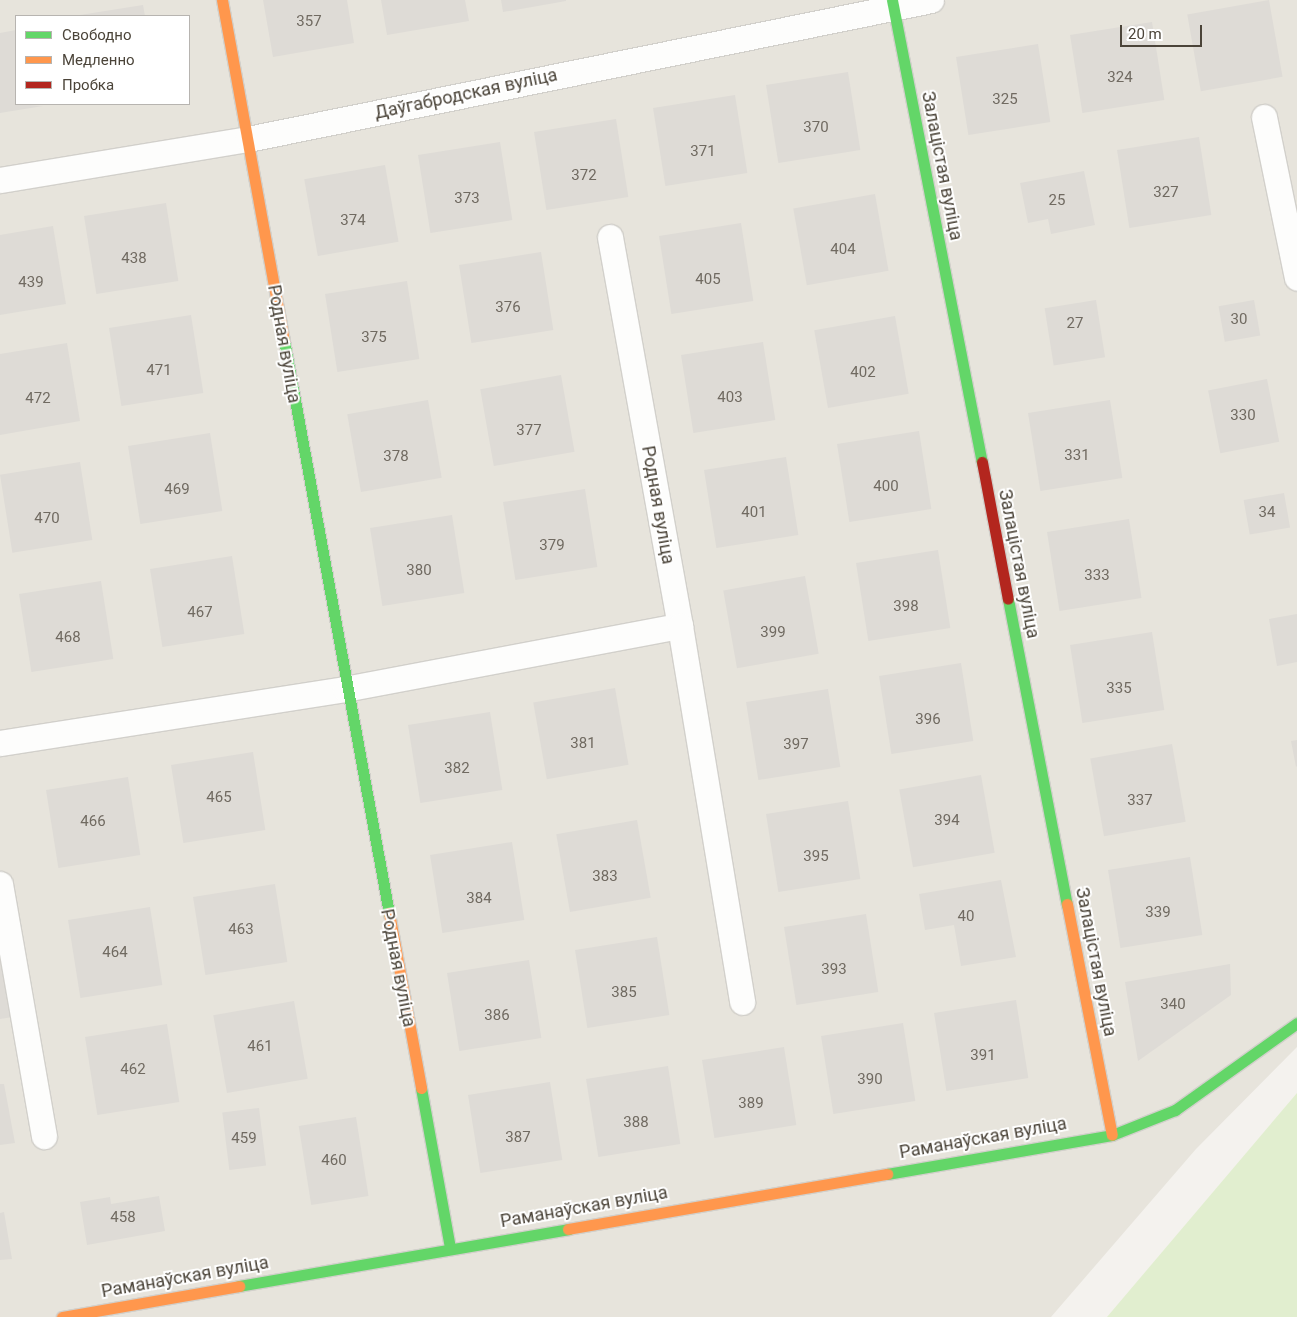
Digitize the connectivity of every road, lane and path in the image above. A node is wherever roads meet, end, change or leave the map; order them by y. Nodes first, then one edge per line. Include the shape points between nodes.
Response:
1 (222, 0) edge
2 (931, 0) edge
3 (893, 4) edge
4 (1264, 117) dead end
5 (248, 139) junction
6 (0, 180) edge
7 (610, 237) dead end
8 (1297, 278) edge
9 (680, 626) junction
10 (346, 689) junction
11 (0, 743) edge
12 (0, 884) edge
13 (742, 1002) dead end
14 (1297, 1023) edge
15 (1112, 1135) junction
16 (44, 1136) dead end
17 (450, 1247) junction
18 (62, 1317) edge

1 - 5 street, Родная вуліца
2 - 3 street, Даўгабродская вуліца
3 - 5 street, Даўгабродская вуліца
3 - 15 street, Залацістая вуліца
4 - 8 street
5 - 6 street, Даўгабродская вуліца
5 - 10 street, Родная вуліца
7 - 9 street, Родная вуліца
9 - 10 street
9 - 13 street, Родная вуліца
10 - 11 street
10 - 17 street, Родная вуліца
12 - 16 street
14 - 15 street, Раманаўская вуліца via 1175,1110
15 - 17 street, Раманаўская вуліца
17 - 18 street, Раманаўская вуліца

